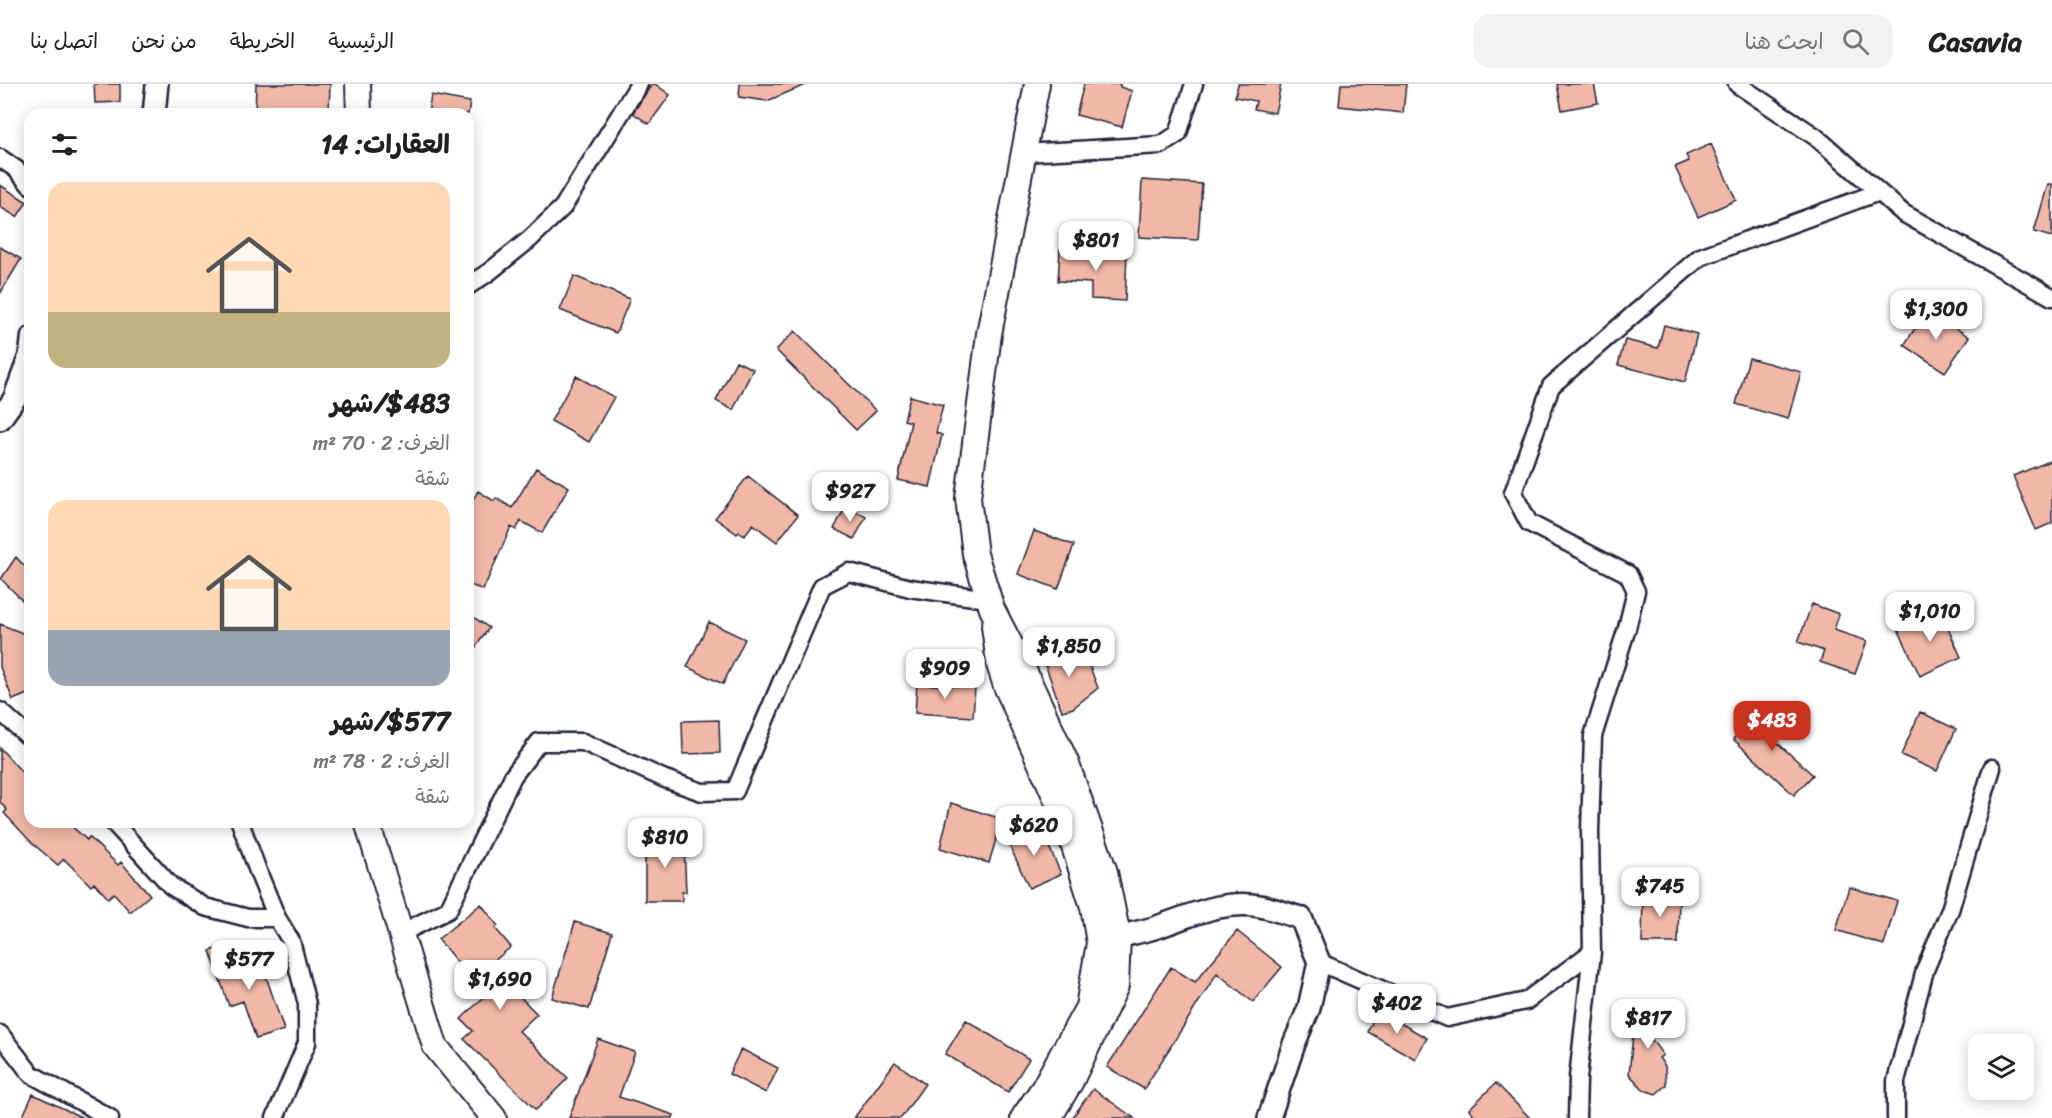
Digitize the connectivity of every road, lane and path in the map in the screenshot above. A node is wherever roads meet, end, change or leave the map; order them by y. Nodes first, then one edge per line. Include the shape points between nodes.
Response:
1 (157, 84) edge
2 (358, 84) edge
3 (639, 84) edge
4 (1037, 84) edge
5 (1194, 84) edge
6 (1737, 84) edge
7 (155, 108) edge
8 (359, 108) edge
9 (1024, 153) junction
10 (0, 158) edge
11 (24, 178) edge
12 (1879, 192) junction
13 (474, 282) edge
14 (2052, 297) edge
15 (24, 364) edge
16 (24, 384) edge
17 (4, 412) edge
18 (990, 604) junction
19 (0, 711) edge
20 (24, 733) edge
21 (1992, 768) dead end
22 (118, 828) edge
23 (242, 828) edge
24 (369, 828) edge
25 (277, 918) junction
26 (399, 934) junction
27 (1109, 939) junction
28 (1592, 952) junction
29 (1319, 962) junction
30 (0, 1034) edge
31 (110, 1118) edge
32 (275, 1118) edge
33 (494, 1118) edge
34 (1023, 1118) edge
35 (1049, 1118) edge
36 (1269, 1118) edge
37 (1576, 1118) edge
38 (1896, 1118) edge

1 - 7 street
2 - 8 main road
3 - 13 street via 562,207 530,239
4 - 9 main road
5 - 9 street via 1178,134 1161,145
6 - 12 street via 1816,136
9 - 18 main road via 989,334 968,498 975,554
10 - 11 street
12 - 14 street via 1903,213
12 - 28 street via 1700,257 1551,386 1513,493 1529,523 1628,574 1636,591 1593,736
15 - 17 street
16 - 17 street
18 - 26 street via 849,572 822,586 735,791 702,792 583,742 539,742 513,776 448,910
18 - 27 main road via 1066,762 1105,872
19 - 20 street
21 - 38 street via 1950,910 1925,970 1896,1081
22 - 25 street via 171,886 205,907 248,918
23 - 25 street
24 - 26 main road
25 - 32 street via 291,941 307,1004 307,1043
26 - 33 main road via 435,1046
27 - 29 street via 1202,910 1259,906 1300,918
27 - 34 main road via 1088,1007
27 - 35 main road via 1116,986
28 - 29 street via 1526,1001 1447,1018
28 - 37 street
29 - 36 street via 1309,1008
30 - 31 street via 31,1074

